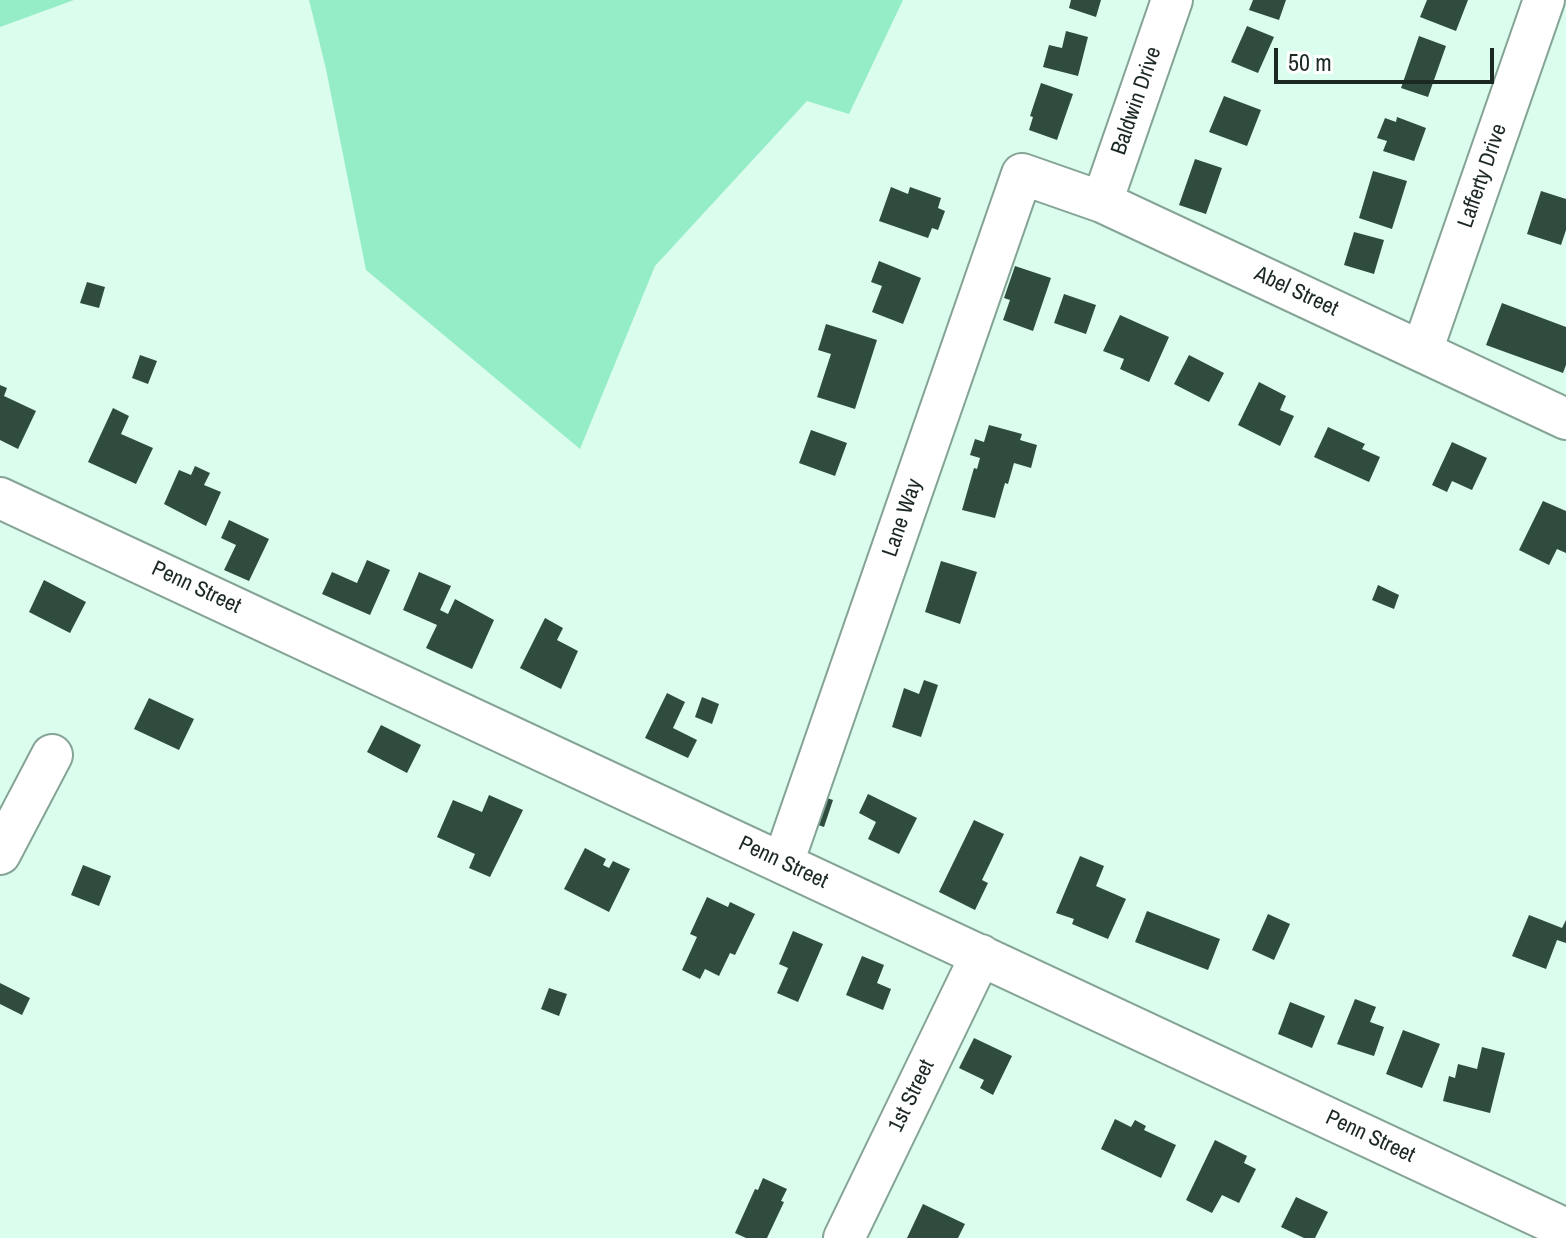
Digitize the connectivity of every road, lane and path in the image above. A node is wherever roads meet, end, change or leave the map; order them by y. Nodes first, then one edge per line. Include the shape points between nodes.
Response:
1 (1172, 0) edge
2 (1544, 0) edge
3 (1022, 174) joint
4 (1102, 202) junction
5 (1422, 351) junction
6 (1566, 419) edge
7 (0, 498) edge
8 (52, 755) dead end
9 (0, 854) edge
10 (783, 863) junction
11 (981, 955) junction
12 (1566, 1229) edge
13 (844, 1238) edge

1 - 4 street, Baldwin Drive
2 - 5 street, Lafferty Drive
3 - 4 street, Abel Street
3 - 10 street, Lane Way
4 - 5 street, Abel Street
5 - 6 street, Abel Street
7 - 10 street, Penn Street
8 - 9 street
10 - 11 street, Penn Street
11 - 12 street, Penn Street
11 - 13 street, 1st Street

